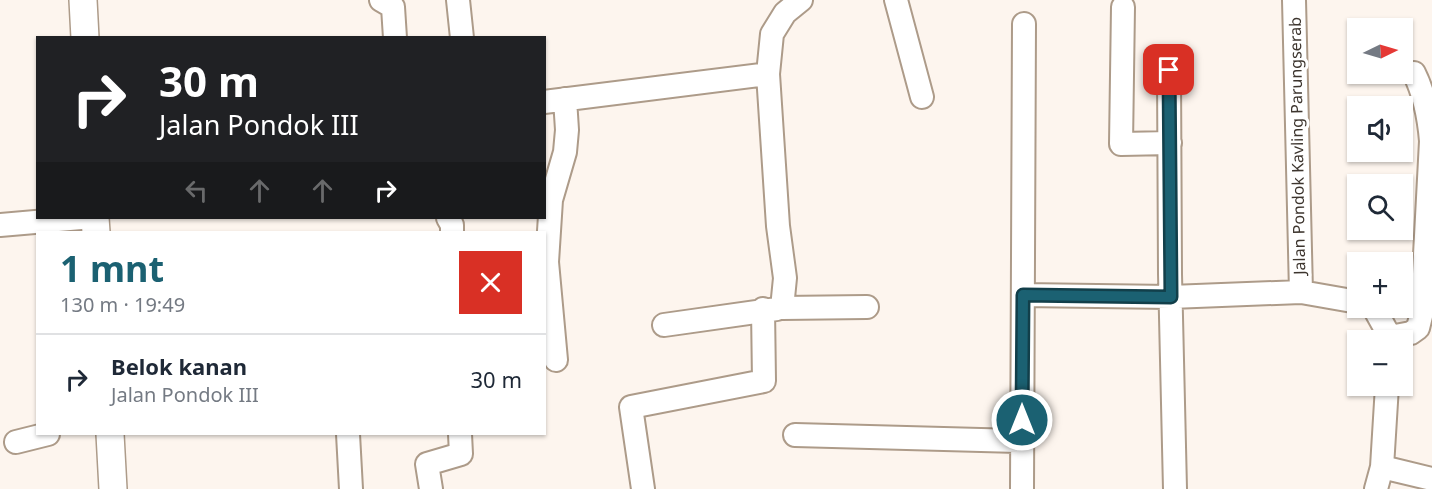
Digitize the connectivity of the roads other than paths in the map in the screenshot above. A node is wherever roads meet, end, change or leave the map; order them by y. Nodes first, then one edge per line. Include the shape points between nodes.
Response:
1 (83, 0) edge
2 (381, 0) edge
3 (458, 0) edge
4 (801, 0) edge
5 (896, 0) edge
6 (1294, 0) edge
7 (1123, 7) dead end
8 (1024, 24) dead end
9 (85, 36) edge
10 (395, 36) edge
11 (462, 36) edge
12 (1169, 70) dead end
13 (1414, 73) dead end
14 (768, 74) junction
15 (922, 97) dead end
16 (555, 100) edge
17 (1170, 143) junction
18 (56, 219) edge
19 (6, 221) edge
20 (1301, 291) junction
21 (1023, 295) junction
22 (1171, 297) junction
23 (1347, 300) edge
24 (867, 307) dead end
25 (772, 309) junction
26 (664, 325) dead end
27 (1413, 332) edge
28 (556, 360) dead end
29 (1386, 396) edge
30 (44, 435) edge
31 (110, 435) edge
32 (348, 435) edge
33 (460, 435) edge
34 (795, 435) dead end
35 (1022, 441) junction
36 (16, 442) dead end
37 (1382, 467) junction
38 (1432, 479) edge
39 (113, 489) edge
40 (351, 489) edge
41 (431, 489) edge
42 (643, 489) edge
43 (1022, 489) edge
44 (1175, 489) edge
45 (1376, 489) edge

1 - 9 street
2 - 10 street via 393,7
3 - 11 street
4 - 14 street via 785,13 772,33
5 - 15 street
6 - 20 street, Jalan Pondok Kavling Parungserab
7 - 17 street via 1121,144
8 - 21 street
12 - 17 street
13 - 27 street via 1429,116 1431,141 1422,312 1418,328
14 - 16 street
14 - 25 street via 785,278
16 - 28 street via 567,130 551,200 547,262
17 - 22 street
18 - 19 street
20 - 22 street
20 - 23 street
21 - 22 street
21 - 35 street
22 - 44 street
24 - 25 street
25 - 26 street
25 - 42 street via 764,381 631,407
29 - 37 street
30 - 36 street
31 - 39 street
32 - 40 street
33 - 41 street via 461,454 427,464
34 - 35 street
35 - 43 street
37 - 38 street
37 - 45 street

